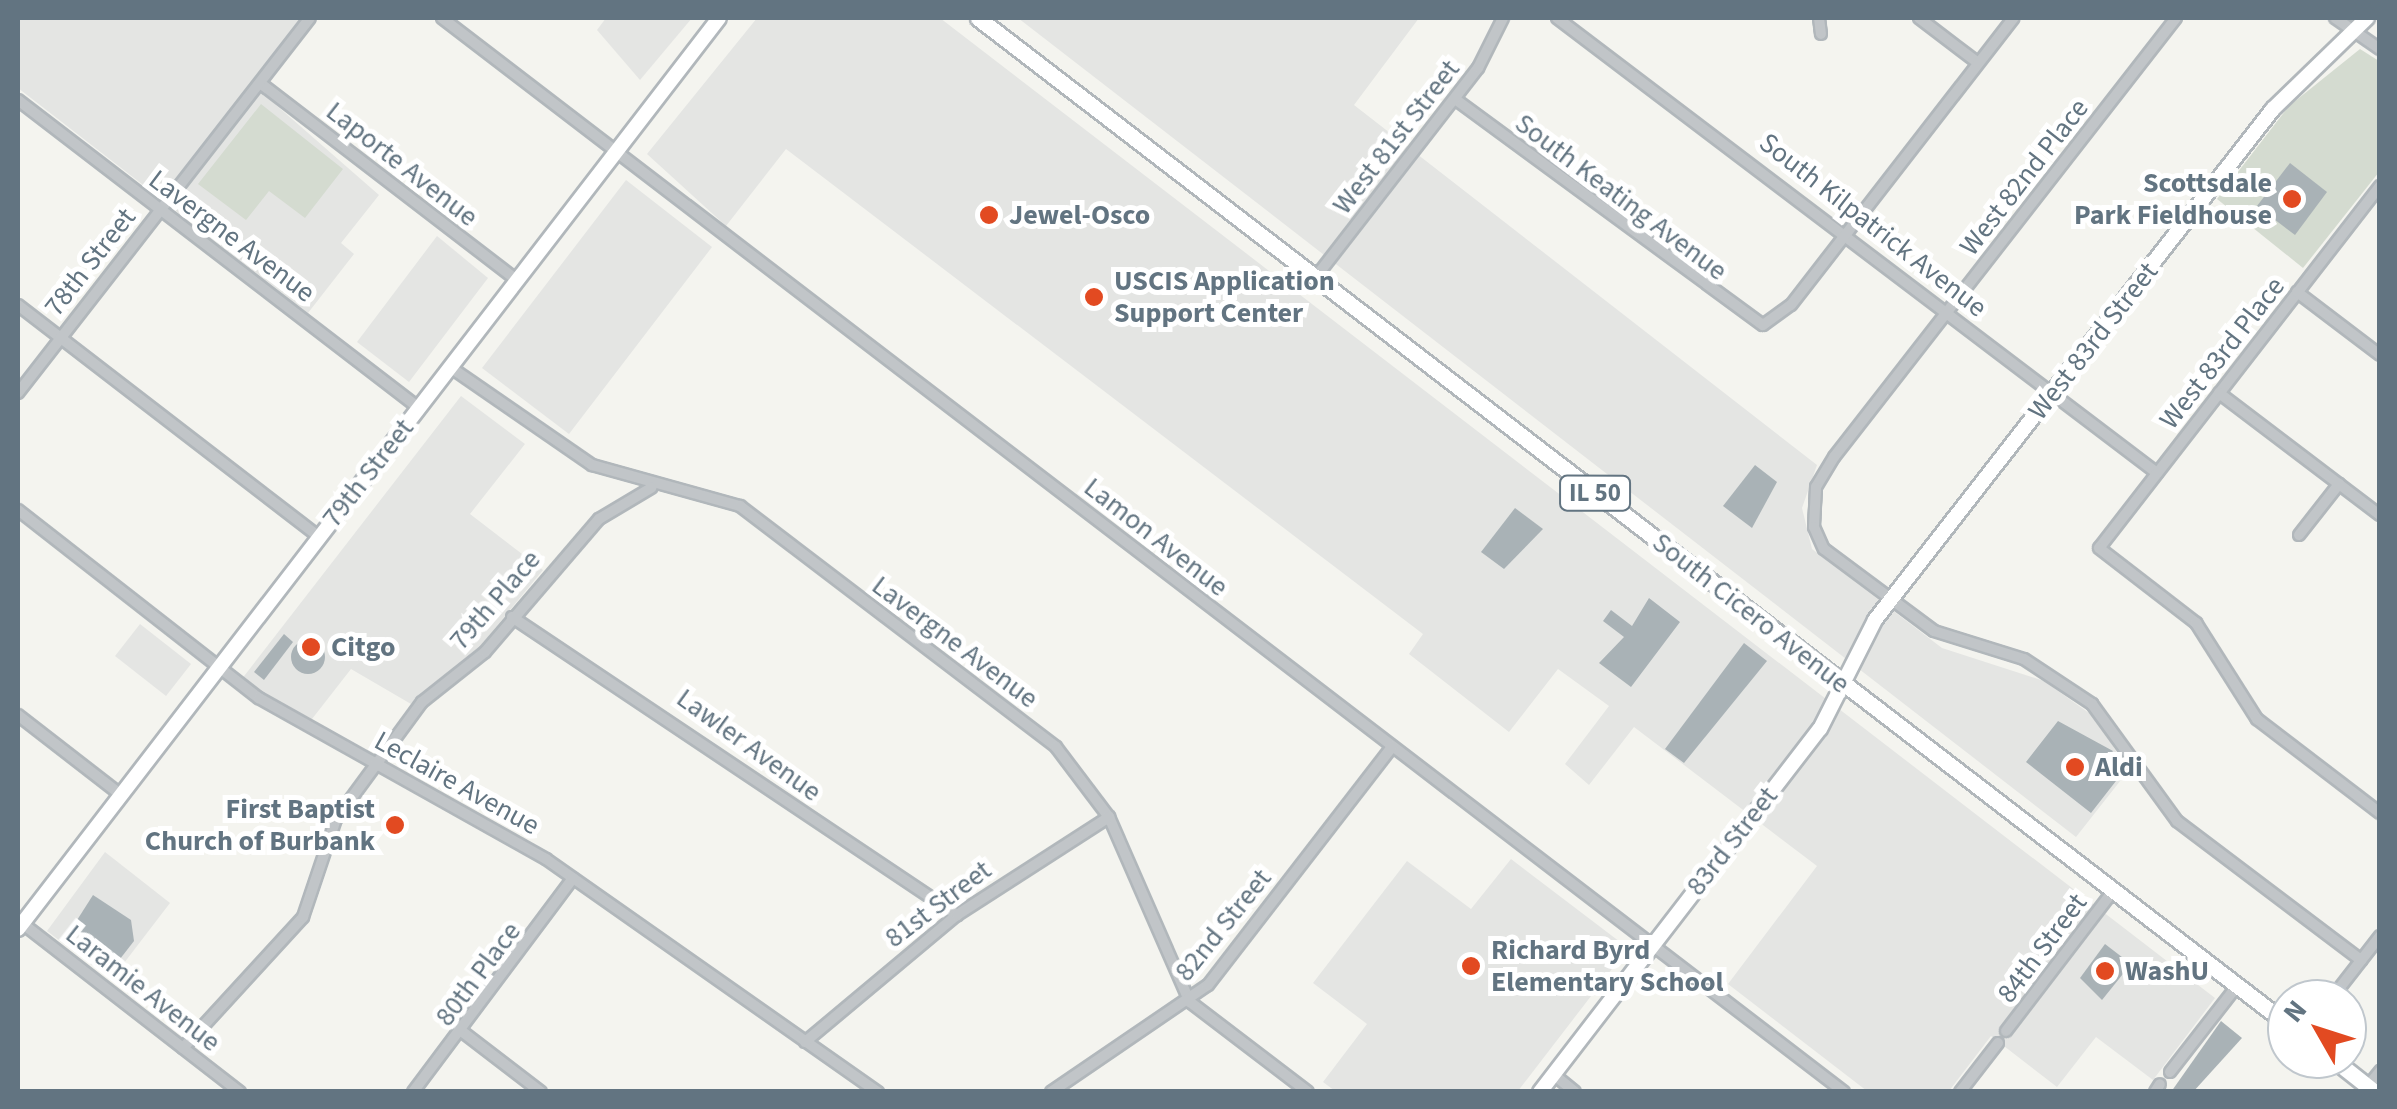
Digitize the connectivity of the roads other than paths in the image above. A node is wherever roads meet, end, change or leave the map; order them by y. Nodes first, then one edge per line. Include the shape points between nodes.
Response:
1 (310, 18) edge
2 (442, 18) edge
3 (978, 18) edge
4 (1503, 18) edge
5 (1558, 18) edge
6 (1819, 18) edge
7 (1919, 18) edge
8 (2014, 18) edge
9 (2176, 18) edge
10 (2334, 18) edge
11 (2367, 18) edge
12 (714, 19) edge
13 (1822, 34) dead end
14 (2355, 34) junction
15 (2380, 50) edge
16 (1978, 63) junction
17 (260, 83) junction
18 (1454, 98) junction
19 (18, 100) edge
20 (616, 151) junction
21 (2378, 191) edge
22 (160, 210) junction
23 (1848, 233) junction
24 (1316, 278) junction
25 (517, 280) junction
26 (2297, 292) junction
27 (18, 305) edge
28 (1947, 311) junction
29 (60, 338) junction
30 (2380, 355) edge
31 (450, 367) junction
32 (2053, 392) junction
33 (2219, 393) junction
34 (18, 394) edge
35 (419, 408) junction
36 (2158, 473) junction
37 (2339, 484) junction
38 (652, 488) junction
39 (18, 510) edge
40 (2380, 515) edge
41 (2299, 535) dead end
42 (319, 537) junction
43 (1891, 600) junction
44 (512, 617) junction
45 (220, 666) junction
46 (1838, 680) junction
47 (18, 714) edge
48 (1392, 747) junction
49 (376, 763) junction
50 (121, 795) junction
51 (2380, 813) edge
52 (1109, 817) junction
53 (573, 878) junction
54 (2113, 891) junction
55 (957, 915) junction
56 (19, 924) edge
57 (2380, 936) edge
58 (1650, 946) junction
59 (2361, 960) junction
60 (2346, 979) edge
61 (2237, 986) junction
62 (1190, 1002) junction
63 (2267, 1009) edge
64 (2006, 1031) dead end
65 (464, 1032) junction
66 (805, 1042) junction
67 (1998, 1043) dead end
68 (184, 1048) junction
69 (2380, 1071) edge
70 (2170, 1072) dead end
71 (1553, 1074) junction
72 (2369, 1090) edge
73 (240, 1092) edge
74 (413, 1092) edge
75 (541, 1092) edge
76 (878, 1092) edge
77 (1052, 1092) edge
78 (1308, 1092) edge
79 (1540, 1092) edge
80 (1575, 1092) edge
81 (1844, 1092) edge
82 (1960, 1092) edge

1 - 17 street, 78th Street
2 - 20 street, Lamon Avenue
3 - 24 main road, South Cicero Avenue / IL 50
4 - 18 street, West 81st Street
5 - 23 street, South Kilpatrick Avenue
6 - 13 street
7 - 16 street
8 - 16 street
9 - 28 street, West 82nd Place
10 - 14 street
11 - 14 street, West 83rd Street
12 - 20 street, 79th Street
14 - 15 street
14 - 32 street, West 83rd Street via 2273,110
16 - 23 street
17 - 22 street, 78th Street
17 - 25 street, Laporte Avenue
18 - 23 street, South Keating Avenue via 1763,325 1791,305
18 - 24 street, West 81st Street
19 - 22 street, Lavergne Avenue
20 - 25 street, 79th Street
20 - 48 street, Lamon Avenue
21 - 26 street, West 83rd Place
22 - 29 street, 78th Street
22 - 35 street, Lavergne Avenue
23 - 28 street, South Kilpatrick Avenue
24 - 46 main road, South Cicero Avenue / IL 50
25 - 31 street, 79th Street
26 - 30 street
26 - 33 street, West 83rd Place
27 - 29 street
28 - 32 street, South Kilpatrick Avenue
28 - 43 street, West 82nd Place via 1822,474 1814,513 1824,548
29 - 34 street, 78th Street
29 - 42 street
31 - 35 street, 79th Street
31 - 38 street, Lavergne Avenue via 568,452
32 - 36 street, South Kilpatrick Avenue
32 - 43 street, West 83rd Street
33 - 36 street, West 83rd Place
33 - 37 street
35 - 42 street, 79th Street
36 - 51 street, West 83rd Place via 2099,548 2196,623 2257,720
37 - 40 street
37 - 41 street
38 - 44 street, 79th Place via 599,518
38 - 52 street, Lavergne Avenue via 698,489 740,506 1056,748
39 - 45 street, Leclaire Avenue
42 - 45 street, 79th Street
43 - 46 street, West 83rd Street
43 - 59 street via 1953,642 2041,667 2092,704 2178,821
44 - 49 street, 79th Place via 422,702
44 - 55 street, Lawler Avenue
45 - 49 street, Leclaire Avenue
45 - 50 street, 79th Street
46 - 54 main road, South Cicero Avenue / IL 50
46 - 58 street, 83rd Street via 1820,729
47 - 50 street
48 - 58 street, Lamon Avenue
48 - 62 street, 82nd Street
49 - 53 street, Leclaire Avenue
49 - 68 street, 79th Place via 336,819 303,917
50 - 56 street, 79th Street
52 - 55 street, 81st Street
52 - 62 street, Lavergne Avenue
53 - 65 street, 80th Place
53 - 66 street, Leclaire Avenue
54 - 61 main road, South Cicero Avenue / IL 50
54 - 64 street, 84th Street
55 - 66 street, 81st Street
56 - 68 street, Laramie Avenue
57 - 59 street
58 - 71 street, 83rd Street
58 - 81 street, Lamon Avenue
59 - 60 street
61 - 63 main road, South Cicero Avenue / IL 50
61 - 70 street
62 - 77 street, 82nd Street
62 - 78 street, Lavergne Avenue
65 - 74 street, 80th Place
65 - 75 street
66 - 76 street, Leclaire Avenue
67 - 82 street, 84th Street
68 - 73 street, Laramie Avenue
69 - 72 street
71 - 79 street, 83rd Street
71 - 80 street

